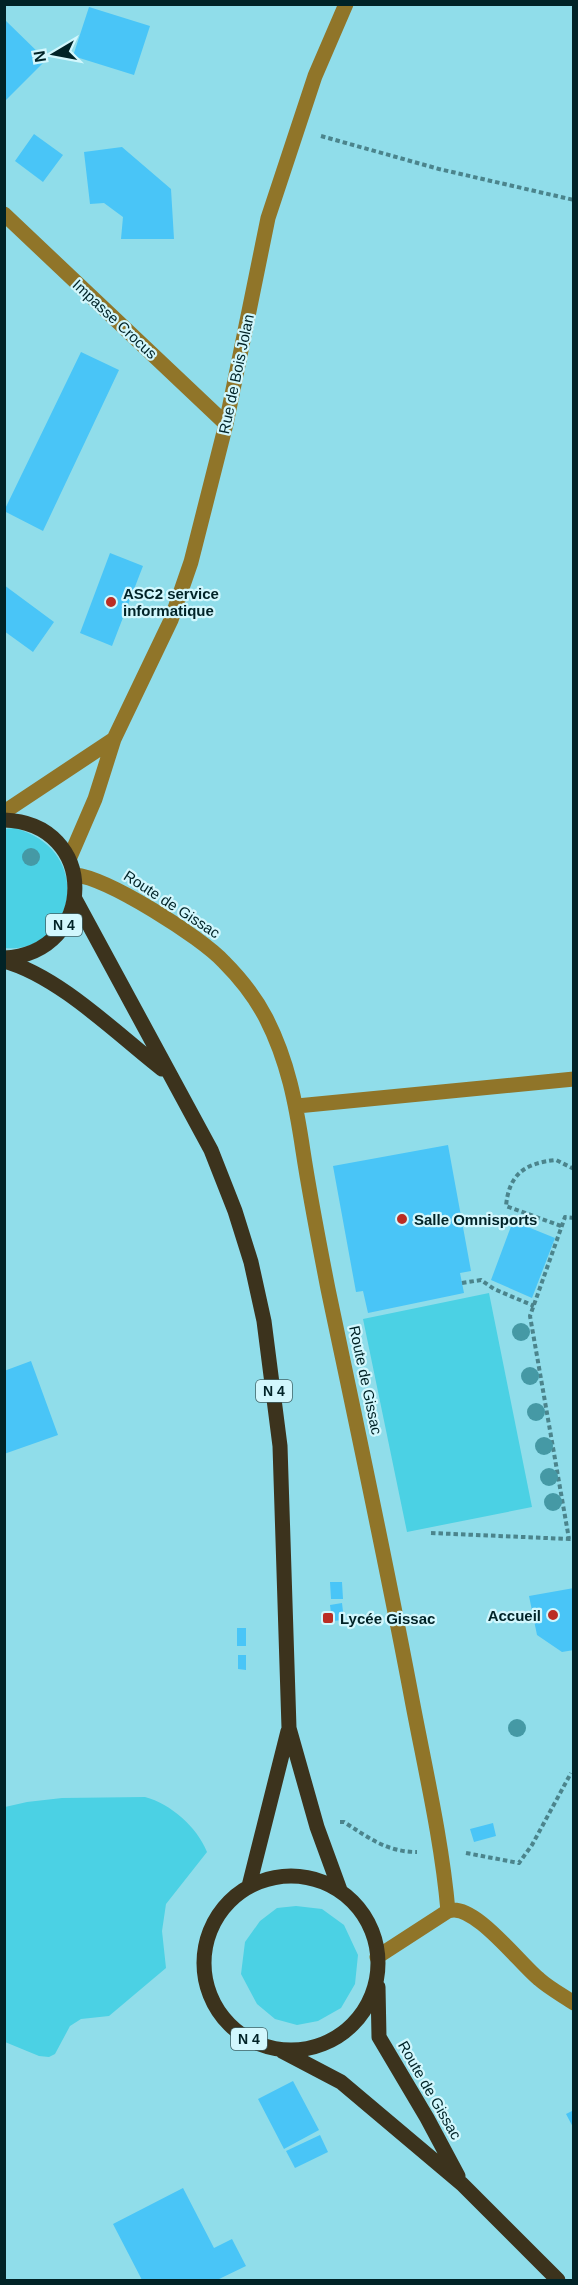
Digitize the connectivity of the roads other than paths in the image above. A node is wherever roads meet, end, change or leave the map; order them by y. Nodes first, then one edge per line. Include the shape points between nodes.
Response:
1 (346, 4) edge
2 (4, 214) edge
3 (226, 424) junction
4 (114, 738) junction
5 (4, 812) edge
6 (4, 820) edge
7 (70, 857) junction
8 (75, 875) junction
9 (75, 899) junction
10 (4, 960) edge
11 (167, 1074) junction
12 (573, 1079) edge
13 (297, 1106) junction
14 (289, 1728) junction
15 (249, 1886) junction
16 (340, 1890) junction
17 (448, 1911) junction
18 (378, 1957) junction
19 (377, 1975) junction
20 (573, 2003) edge
21 (279, 2049) junction
22 (462, 2184) junction
23 (558, 2280) edge

1 - 3 street, Rue de Bois Jolan via 315,76 267,218
2 - 3 street, Impasse Crocus
3 - 4 street, Rue de Bois Jolan via 191,562 174,610
4 - 5 street
4 - 7 street, Rue de Bois Jolan via 95,799
6 - 7 main road, N 4 via 37,828 56,839
7 - 8 main road, N 4
8 - 9 main road, N 4
8 - 13 street, Route de Gissac via 99,880 123,894 204,944 224,962 265,1016 286,1064
9 - 10 main road, N 4 via 56,938 39,949
9 - 11 main road, N 4
10 - 11 main road, N 4 via 58,987
11 - 14 main road, N 4 via 211,1150 231,1201 264,1322 283,1492
12 - 13 street
13 - 17 street, Route de Gissac via 322,1259 398,1621 441,1850
14 - 15 main road, N 4
14 - 16 main road, N 4
15 - 16 main road, N 4 via 272,1877 297,1876
15 - 21 main road, N 4 via 227,1902 212,1925 204,1952 205,1979 214,2005 230,2026 253,2042
16 - 18 main road, N 4 via 363,1913
17 - 18 street
17 - 20 street via 471,1916 537,1978
18 - 19 main road, N 4
19 - 21 main road, N 4 via 369,2001 354,2024 332,2040 306,2049
19 - 22 main road, Route de Gissac / N 4 via 379,2037
21 - 22 main road, Route de Gissac / N 4 via 341,2082
22 - 23 main road, Route de Gissac / N 4

